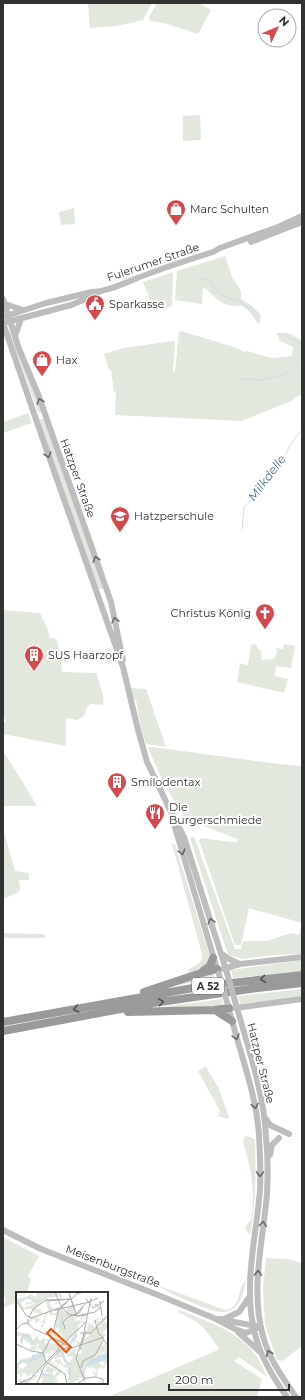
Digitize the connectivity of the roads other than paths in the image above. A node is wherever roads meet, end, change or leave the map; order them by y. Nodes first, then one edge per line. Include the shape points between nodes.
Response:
1 (302, 216) edge
2 (302, 222) edge
3 (213, 252) junction
4 (99, 292) junction
5 (69, 298) junction
6 (4, 301) edge
7 (71, 305) junction
8 (23, 310) junction
9 (7, 318) edge
10 (21, 319) junction
11 (3, 323) edge
12 (5, 334) edge
13 (14, 336) junction
14 (123, 667) junction
15 (172, 814) junction
16 (222, 954) junction
17 (302, 957) edge
18 (213, 958) junction
19 (240, 964) junction
20 (222, 971) junction
21 (198, 974) junction
22 (302, 975) edge
23 (302, 983) edge
24 (302, 1000) edge
25 (114, 1002) junction
26 (232, 1004) junction
27 (250, 1005) junction
28 (215, 1010) junction
29 (95, 1014) junction
30 (241, 1019) junction
31 (232, 1021) junction
32 (3, 1022) edge
33 (3, 1031) edge
34 (263, 1115) junction
35 (289, 1134) dead end
36 (279, 1138) dead end
37 (268, 1167) junction
38 (3, 1230) edge
39 (250, 1296) junction
40 (216, 1319) junction
41 (224, 1319) junction
42 (261, 1327) junction
43 (254, 1328) junction
44 (236, 1330) junction
45 (261, 1353) junction
46 (286, 1397) edge
47 (296, 1397) edge

1 - 3 main road, Fulerumer Straße via 278,228
2 - 3 main road, Fulerumer Straße via 260,239 221,252
3 - 4 main road, Fulerumer Straße
4 - 5 main road, Fulerumer Straße
4 - 7 main road, Fulerumer Straße
5 - 7 main road
5 - 8 main road, Fulerumer Straße
6 - 8 main road
6 - 9 main road, Hatzper Straße
7 - 10 main road, Fulerumer Straße
8 - 9 main road, Fulerumer Straße
9 - 10 main road, Fulerumer Straße
9 - 11 main road
9 - 13 main road, Hatzper Straße
10 - 13 main road
11 - 12 main road, Hatzper Straße
12 -> 14 main road, Hatzper Straße
14 -> 13 main road, Hatzper Straße via 111,602 38,394
14 - 15 main road, Hatzper Straße via 146,757
16 -> 15 main road, Hatzper Straße via 184,837
15 -> 18 main road, Hatzper Straße
16 - 19 main road
16 - 20 main road, Hatzper Straße
17 - 19 main road
18 - 20 main road, Hatzper Straße
18 - 21 highway via 208,968
19 - 20 main road
20 - 21 highway
20 - 26 main road, Hatzper Straße, bridge
21 - 25 highway
22 -> 25 highway, A 52 via 204,986
29 -> 23 highway, A 52 via 205,995
24 - 27 main road
25 -> 32 highway, A 52
26 - 27 main road
26 - 28 highway
26 - 30 main road, Hatzper Straße
26 - 31 main road, Hatzper Straße
27 - 30 main road
28 - 29 highway
28 - 31 highway
29 - 33 highway, A 52
30 - 34 main road, Hatzper Straße via 257,1079
31 -> 39 main road, Hatzper Straße via 255,1104 259,1135 260,1189
34 - 35 main road via 270,1125
34 - 37 main road, Hatzper Straße
36 - 37 main road via 272,1145
42 -> 37 main road, Hatzper Straße via 257,1292
38 - 40 main road, Meisenburgstraße via 68,1260 164,1296
39 - 41 main road via 239,1312
39 - 43 main road, Hatzper Straße
40 - 41 main road, Meisenburgstraße
40 - 44 main road, Meisenburgstraße
41 - 43 main road, Meisenburgstraße
42 - 43 main road, Meisenburgstraße
47 -> 42 main road via 272,1360
43 - 44 main road, Meisenburgstraße via 246,1333
43 - 45 main road
44 - 45 main road
45 - 46 main road

